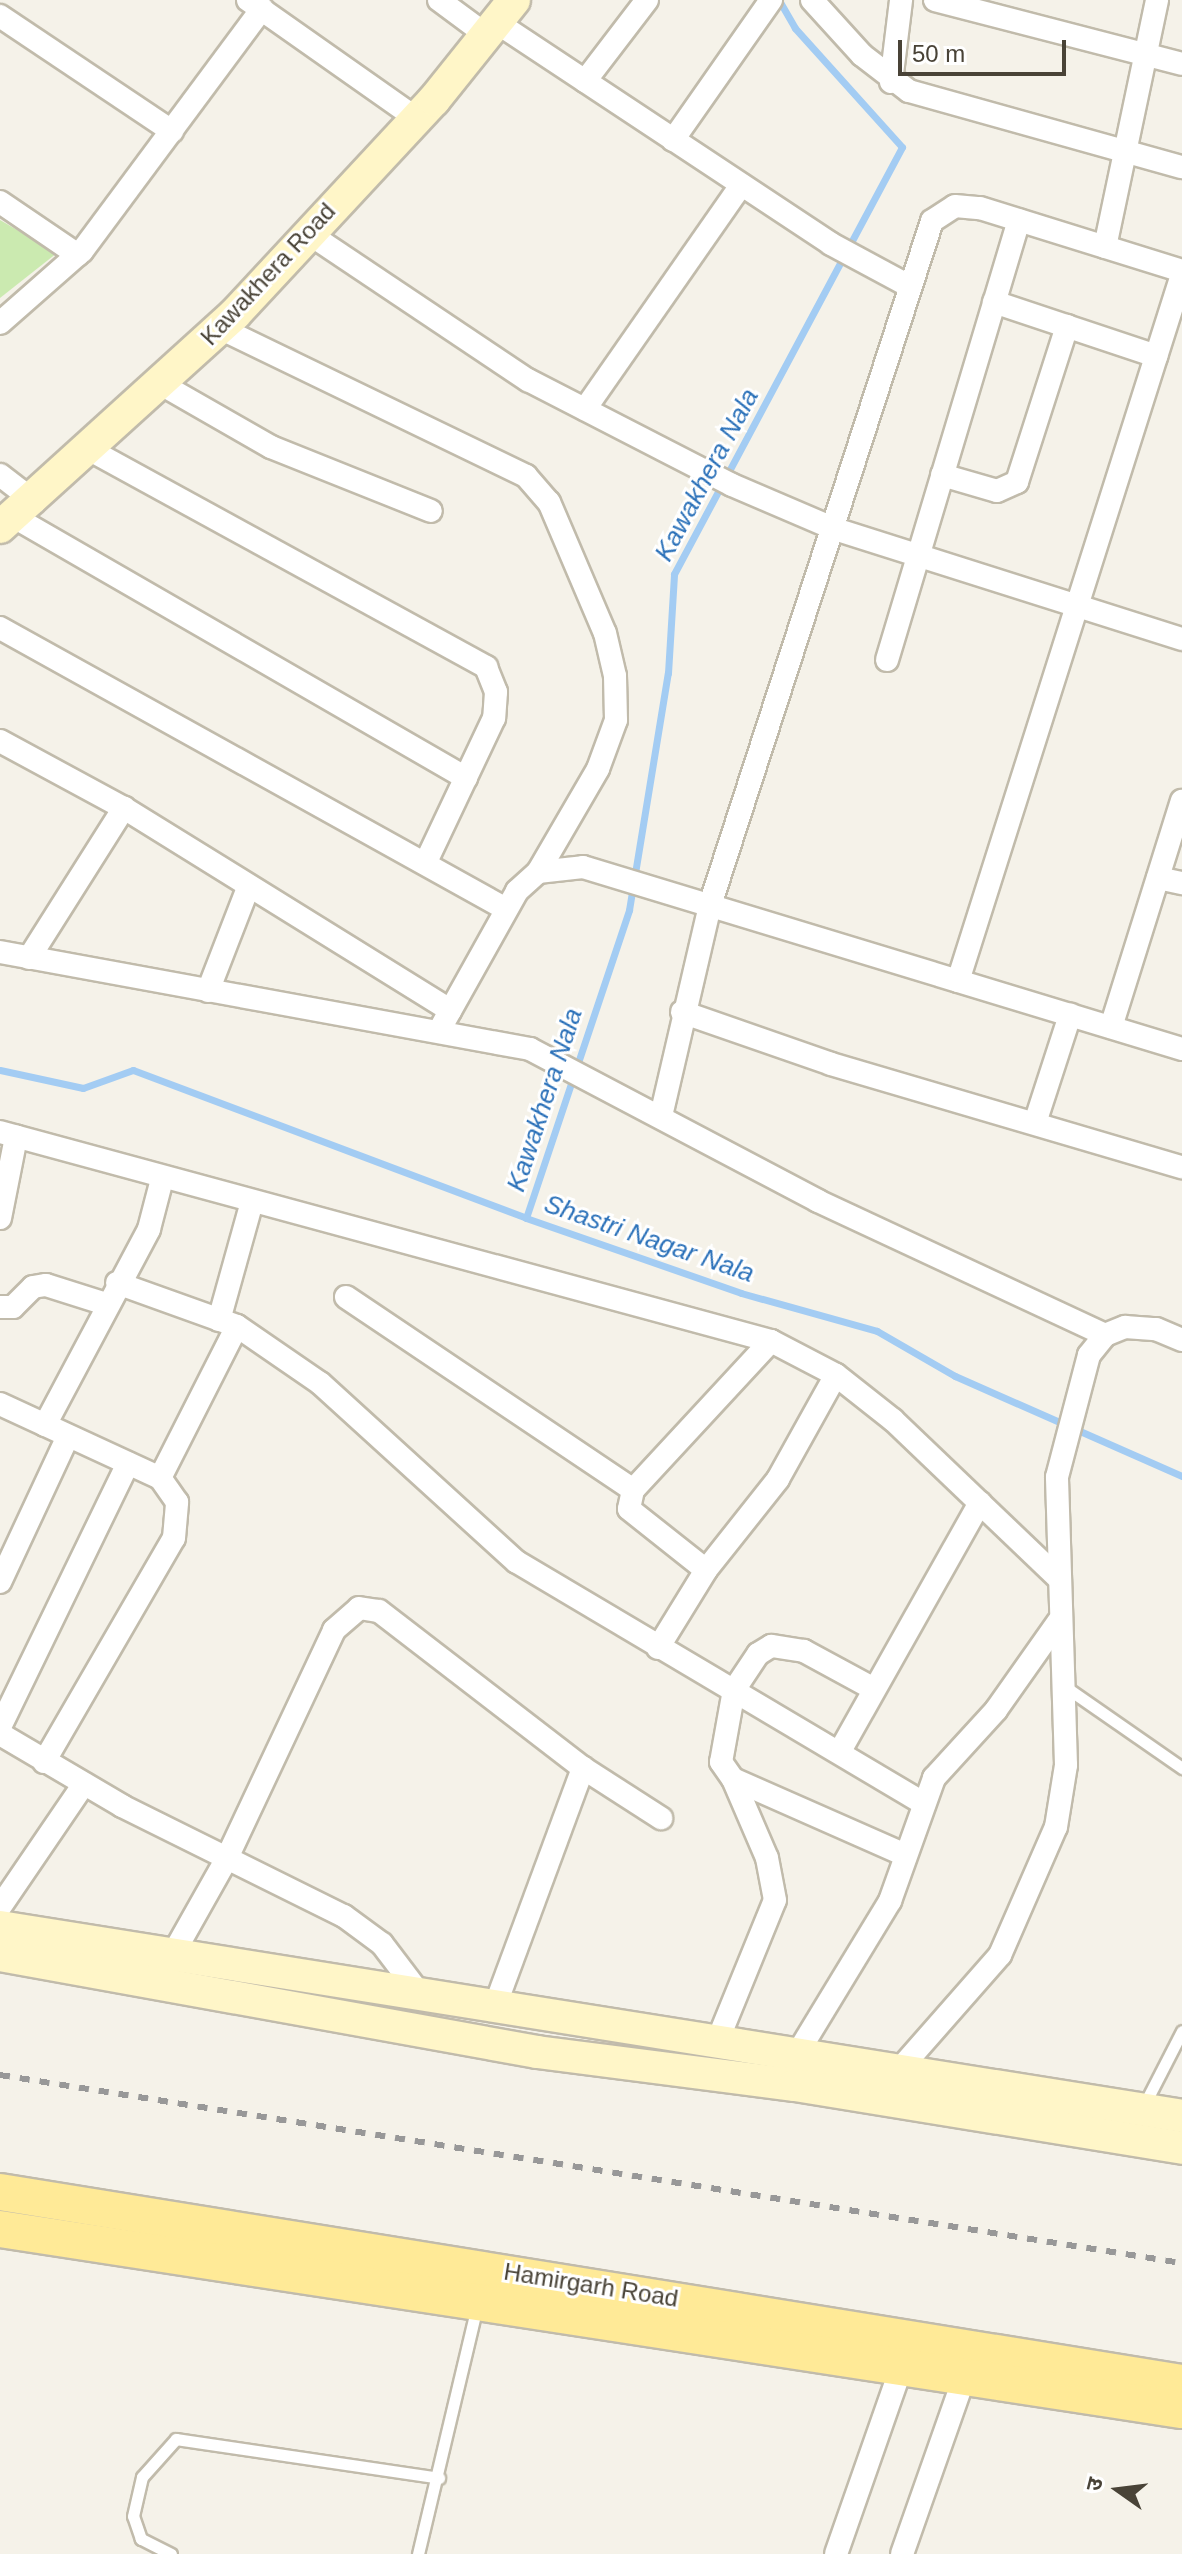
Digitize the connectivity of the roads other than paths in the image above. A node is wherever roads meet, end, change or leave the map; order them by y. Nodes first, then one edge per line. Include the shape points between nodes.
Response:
1 (439, 0) edge
2 (647, 0) edge
3 (771, 0) edge
4 (812, 0) edge
5 (901, 0) edge
6 (935, 0) edge
7 (1157, 0) edge
8 (255, 5) edge
9 (0, 16) edge
10 (498, 19) edge
11 (1146, 54) junction
12 (1182, 64) edge
13 (585, 81) junction
14 (891, 82) junction
15 (413, 116) junction
16 (172, 131) junction
17 (673, 140) junction
18 (1124, 154) junction
19 (1182, 167) edge
20 (741, 185) junction
21 (0, 202) edge
22 (1019, 220) junction
23 (308, 233) junction
24 (1105, 247) junction
25 (78, 255) junction
26 (1182, 273) edge
27 (909, 286) junction
28 (994, 302) junction
29 (0, 323) edge
30 (1067, 326) junction
31 (220, 328) junction
32 (1156, 356) junction
33 (161, 384) junction
34 (585, 409) junction
35 (90, 450) junction
36 (0, 475) edge
37 (942, 475) junction
38 (431, 511) dead end
39 (16, 515) edge
40 (835, 529) junction
41 (917, 556) junction
42 (1076, 605) junction
43 (0, 628) edge
44 (1182, 639) edge
45 (887, 660) dead end
46 (0, 741) edge
47 (466, 778) junction
48 (1182, 801) edge
49 (124, 808) junction
50 (425, 864) junction
51 (538, 872) junction
52 (1158, 878) junction
53 (1182, 883) edge
54 (248, 888) junction
55 (710, 905) junction
56 (506, 909) junction
57 (0, 952) edge
58 (29, 958) junction
59 (958, 981) junction
60 (208, 991) junction
61 (682, 1012) junction
62 (1070, 1015) junction
63 (445, 1020) junction
64 (1111, 1027) junction
65 (1182, 1049) edge
66 (661, 1116) junction
67 (1035, 1123) junction
68 (8, 1134) edge
69 (1182, 1167) edge
70 (162, 1179) junction
71 (252, 1202) junction
72 (0, 1218) edge
73 (117, 1283) junction
74 (346, 1297) dead end
75 (106, 1304) junction
76 (0, 1307) edge
77 (228, 1323) junction
78 (1105, 1335) junction
79 (1182, 1340) edge
80 (771, 1341) junction
81 (836, 1375) junction
82 (0, 1404) edge
83 (45, 1425) junction
84 (68, 1436) junction
85 (128, 1463) junction
86 (160, 1478) junction
87 (633, 1490) junction
88 (980, 1503) junction
89 (706, 1570) junction
90 (1056, 1576) junction
91 (0, 1582) edge
92 (1058, 1622) junction
93 (658, 1648) junction
94 (1062, 1685) junction
95 (874, 1689) junction
96 (734, 1690) junction
97 (0, 1727) edge
98 (0, 1734) edge
99 (840, 1751) junction
100 (44, 1762) junction
101 (583, 1768) junction
102 (1182, 1768) edge
103 (733, 1779) junction
104 (84, 1784) junction
105 (922, 1802) junction
106 (661, 1818) dead end
107 (905, 1855) junction
108 (226, 1860) junction
109 (0, 1907) edge
110 (0, 1927) edge
111 (173, 1954) junction
112 (0, 1955) edge
113 (420, 1994) junction
114 (495, 2006) junction
115 (1182, 2031) edge
116 (717, 2042) junction
117 (797, 2054) junction
118 (899, 2070) junction
119 (875, 2097) junction
120 (1141, 2109) junction
121 (1182, 2116) edge
122 (1182, 2148) edge
123 (0, 2192) edge
124 (0, 2229) edge
125 (478, 2301) junction
126 (902, 2366) junction
127 (965, 2375) junction
128 (1182, 2383) edge
129 (1182, 2410) edge
130 (439, 2478) junction
131 (171, 2554) edge
132 (418, 2554) edge
133 (836, 2554) edge
134 (902, 2554) edge

1 - 10 street
2 - 13 street
3 - 17 street
4 - 14 street
5 - 14 street
6 - 11 street
7 - 11 street
8 - 15 street
8 - 16 street
9 - 16 street
10 - 13 street
10 - 15 street, Kawakhera Road via 434,100
11 - 12 street
11 - 18 street
13 - 17 street
14 - 18 street
15 - 23 street, Kawakhera Road
16 - 25 street
17 - 20 street
18 - 19 street
18 - 24 street
20 - 27 street via 831,244
20 - 34 street
21 - 25 street
22 - 24 street
22 - 27 street via 965,205 944,211 922,242
22 - 28 street
23 - 31 street, Kawakhera Road
23 - 34 street via 461,337
24 - 26 street
25 - 29 street
26 - 32 street
27 - 40 street
28 - 30 street
28 - 37 street
30 - 32 street
30 - 37 street via 1012,488 997,491
31 - 33 street, Kawakhera Road
31 - 51 street via 526,476 549,502 605,633 615,676 616,720 598,769
32 - 42 street
33 - 35 street, Kawakhera Road
33 - 38 street via 271,447
34 - 40 street via 732,485
35 - 39 street, Kawakhera Road
35 - 47 street via 486,667 497,705
36 - 39 street
37 - 41 street
39 - 47 street
40 - 41 street
40 - 55 street
41 - 42 street
41 - 45 street
42 - 44 street
42 - 59 street
43 - 50 street
46 - 49 street
47 - 50 street
48 - 52 street
49 - 54 street
49 - 58 street
50 - 56 street
51 - 55 street via 583,867
51 - 56 street
52 - 53 street
52 - 64 street
54 - 60 street
54 - 63 street
55 - 59 street
55 - 61 street
56 - 63 street
57 - 58 street
58 - 60 street
59 - 62 street
60 - 63 street
61 - 66 street
61 - 67 street
62 - 64 street
62 - 67 street
63 - 66 street via 557,1060
64 - 65 street
66 - 78 street via 818,1201
67 - 69 street
68 - 70 street
68 - 72 street
70 - 71 street
70 - 73 street via 149,1229
71 - 77 street
71 - 80 street via 563,1280
73 - 75 street
73 - 77 street
74 - 87 street
75 - 76 street via 46,1285 33,1287 13,1307
75 - 83 street
77 - 86 street
77 - 93 street via 320,1383 517,1562
78 - 79 street via 1125,1327 1156,1329
78 - 90 street via 1079,1380 1063,1440
80 - 81 street
80 - 87 street
81 - 88 street
81 - 89 street via 778,1479
82 - 83 street
83 - 84 street
84 - 85 street
84 - 91 street
85 - 86 street
85 - 97 street
86 - 100 street via 177,1502 174,1538
87 - 89 street via 629,1509
88 - 90 street
88 - 95 street
89 - 93 street
90 - 92 street
92 - 94 street
92 - 105 street
93 - 96 street
94 - 102 lane
94 - 118 street via 1066,1765 1056,1827 1035,1884 1000,1955
95 - 96 street via 804,1651 779,1645 758,1654
95 - 99 street
96 - 99 street
96 - 103 street via 720,1749 723,1770
98 - 100 street
99 - 105 street
100 - 104 street
101 - 106 street
101 - 108 street via 379,1611 359,1608 334,1630
101 - 114 street
103 - 107 street
103 - 116 street via 767,1858 775,1900
104 - 108 street
104 - 109 street
105 - 107 street
107 - 117 street via 876,1928
108 - 111 street
108 - 113 street via 344,1916 382,1944
110 - 111 street
111 - 113 street
112 - 119 street via 537,2052
113 - 114 street
114 - 116 street
115 - 120 lane
116 - 117 street
117 - 118 street
118 - 119 street
118 - 120 street
119 - 122 street
120 - 121 street
123 - 128 main road, Hamirgarh Road
124 - 125 main road, Hamirgarh Road
125 - 126 main road, Hamirgarh Road
125 - 130 lane
126 - 127 main road, Hamirgarh Road
126 - 133 street
127 - 129 main road, Hamirgarh Road
127 - 134 street
130 - 131 lane via 176,2439 142,2477 133,2516 141,2539
130 - 132 lane

